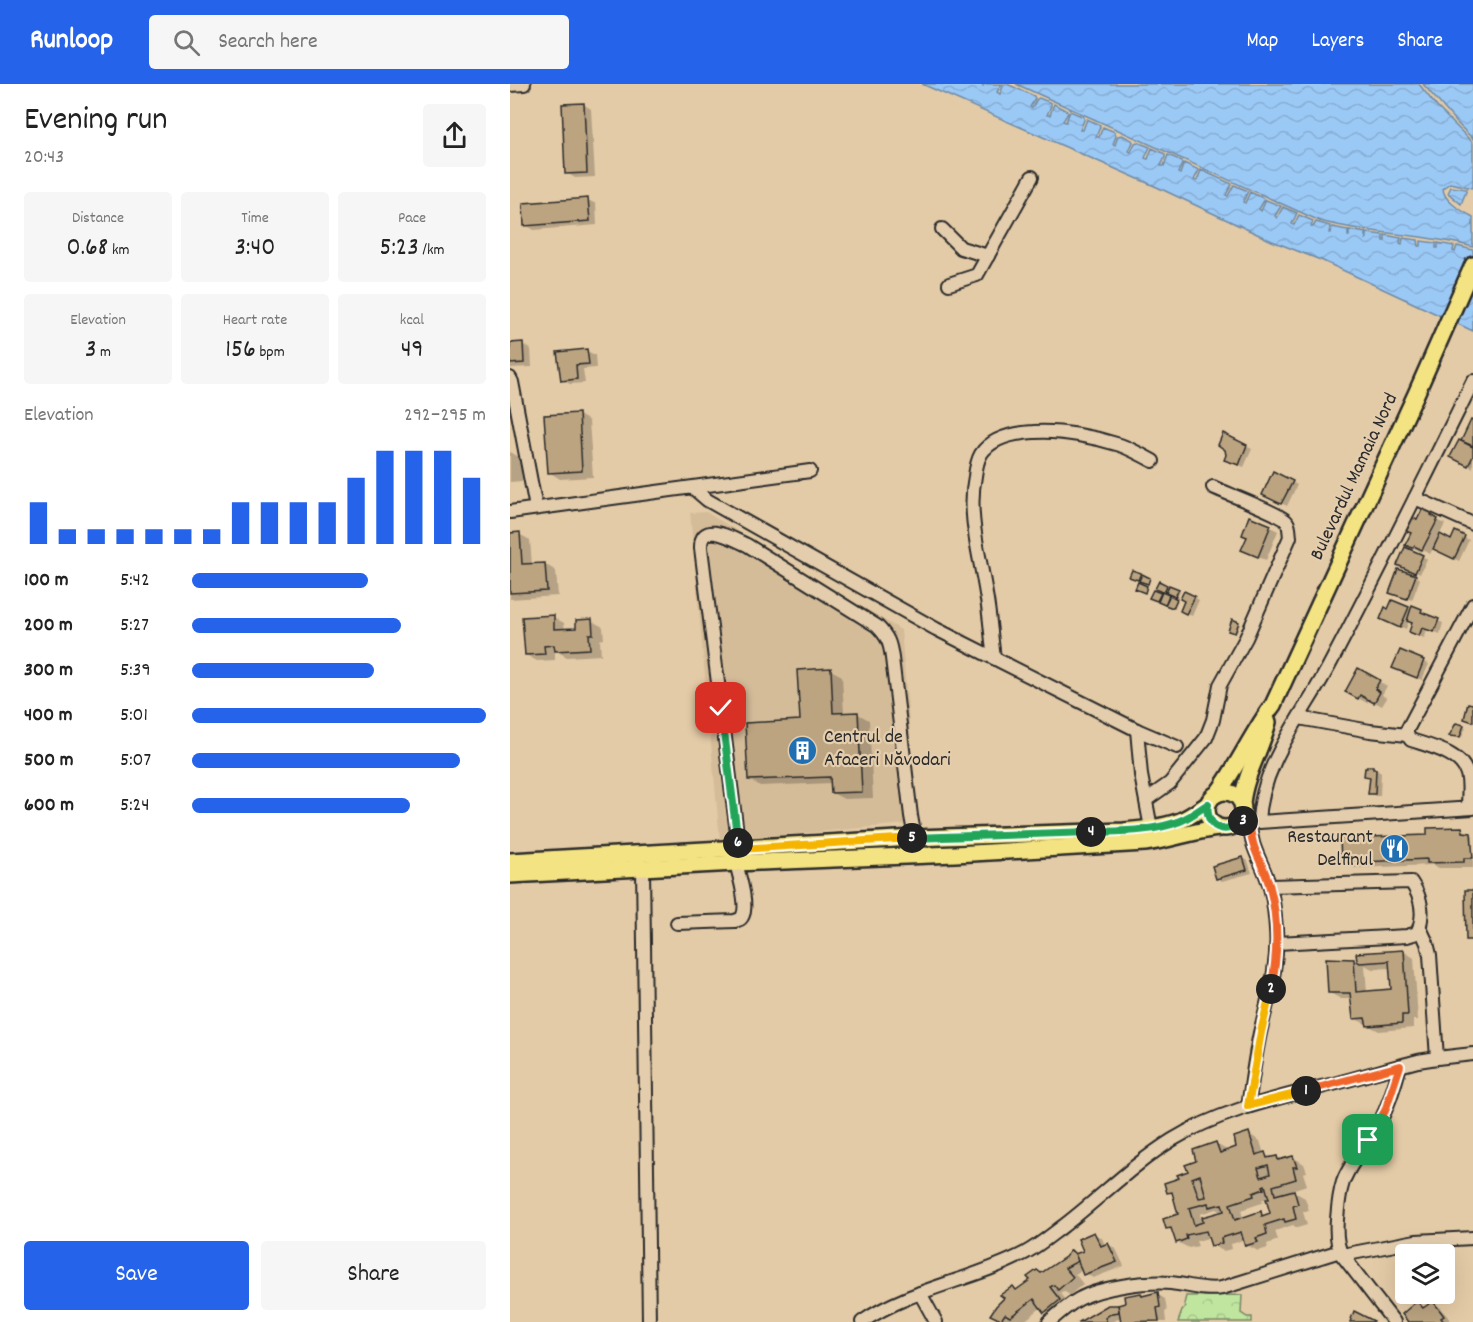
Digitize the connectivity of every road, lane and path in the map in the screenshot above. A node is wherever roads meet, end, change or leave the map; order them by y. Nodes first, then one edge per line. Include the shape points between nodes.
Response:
1 (524, 84) edge
2 (510, 85) edge
3 (1032, 177) dead end
4 (942, 229) dead end
5 (987, 256) junction
6 (1473, 265) edge
7 (948, 284) dead end
8 (510, 378) edge
9 (1473, 381) edge
10 (1153, 461) dead end
11 (810, 471) dead end
12 (1213, 487) dead end
13 (693, 488) junction
14 (1415, 498) junction
15 (536, 508) junction
16 (510, 512) edge
17 (1473, 524) edge
18 (1473, 605) edge
19 (994, 658) junction
20 (1273, 705) junction
21 (1299, 718) junction
22 (1137, 730) junction
23 (1407, 735) junction
24 (1177, 747) dead end
25 (1471, 785) edge
26 (1213, 799) junction
27 (1146, 800) junction
28 (1242, 803) junction
29 (1470, 808) edge
30 (1250, 821) junction
31 (1151, 828) junction
32 (1220, 828) junction
33 (915, 838) junction
34 (738, 856) junction
35 (510, 861) edge
36 (643, 868) junction
37 (510, 875) edge
38 (1270, 886) junction
39 (677, 923) dead end
40 (1420, 928) junction
41 (1277, 943) junction
42 (1473, 1054) edge
43 (1437, 1058) junction
44 (1400, 1066) junction
45 (1248, 1106) junction
46 (1473, 1238) edge
47 (1341, 1253) junction
48 (920, 1293) junction
49 (649, 1322) edge
50 (862, 1322) edge
51 (936, 1322) edge
52 (1048, 1322) edge
53 (1394, 1322) edge

1 - 2 street
3 - 5 street
4 - 5 street via 961,248
5 - 7 street via 977,275
6 - 20 main road, Bulevardul Mamaia Nord
8 - 15 street
9 - 14 street
10 - 19 street via 1121,445 1042,431 1008,435 982,452 977,461 972,507
11 - 13 street
12 - 27 street via 1287,521 1290,537 1246,638 1220,685 1206,738 1170,783
13 - 15 street
13 - 19 street via 724,510
14 - 17 street
14 - 21 street
15 - 16 street
18 - 23 street
19 - 22 street
20 - 26 main road, Bulevardul Mamaia Nord
20 - 28 main road, Bulevardul Mamaia Nord via 1243,789
21 - 23 street
21 - 30 street via 1269,774
22 - 24 street
22 - 27 street
23 - 25 street via 1462,762
25 - 29 street
26 - 28 main road via 1228,792
26 - 31 main road, Bulevardul Mamaia Nord via 1180,821
26 - 32 main road via 1208,816
27 - 31 street
28 - 30 main road, Bulevardul Mamaia Nord via 1243,815
29 - 30 street
30 - 32 main road, Bulevardul Mamaia Nord
30 - 38 street via 1252,844
31 - 33 main road, Bulevardul Mamaia Nord
32 - 34 main road, Bulevardul Mamaia Nord via 1145,843 955,854
33 - 34 main road, Bulevardul Mamaia Nord
33 - 34 street via 890,644 885,634 747,545 708,533 701,540 701,548
34 - 35 main road, Bulevardul Mamaia Nord
34 - 36 main road, Bulevardul Mamaia Nord
34 - 39 street via 744,900 740,919
36 - 37 main road, Bulevardul Mamaia Nord
36 - 49 street
38 - 40 street via 1411,882 1419,893
38 - 41 street
40 - 41 street via 1407,936
40 - 43 street via 1430,955
41 - 45 street
42 - 43 street
43 - 44 street
44 - 45 street
44 - 47 street via 1378,1125 1344,1181 1336,1230
45 - 48 street via 1194,1128 1152,1153 1025,1253
46 - 47 street via 1416,1241
47 - 52 street via 1212,1290 1161,1283 1103,1290 1071,1304
47 - 53 street
48 - 50 street
48 - 51 street

